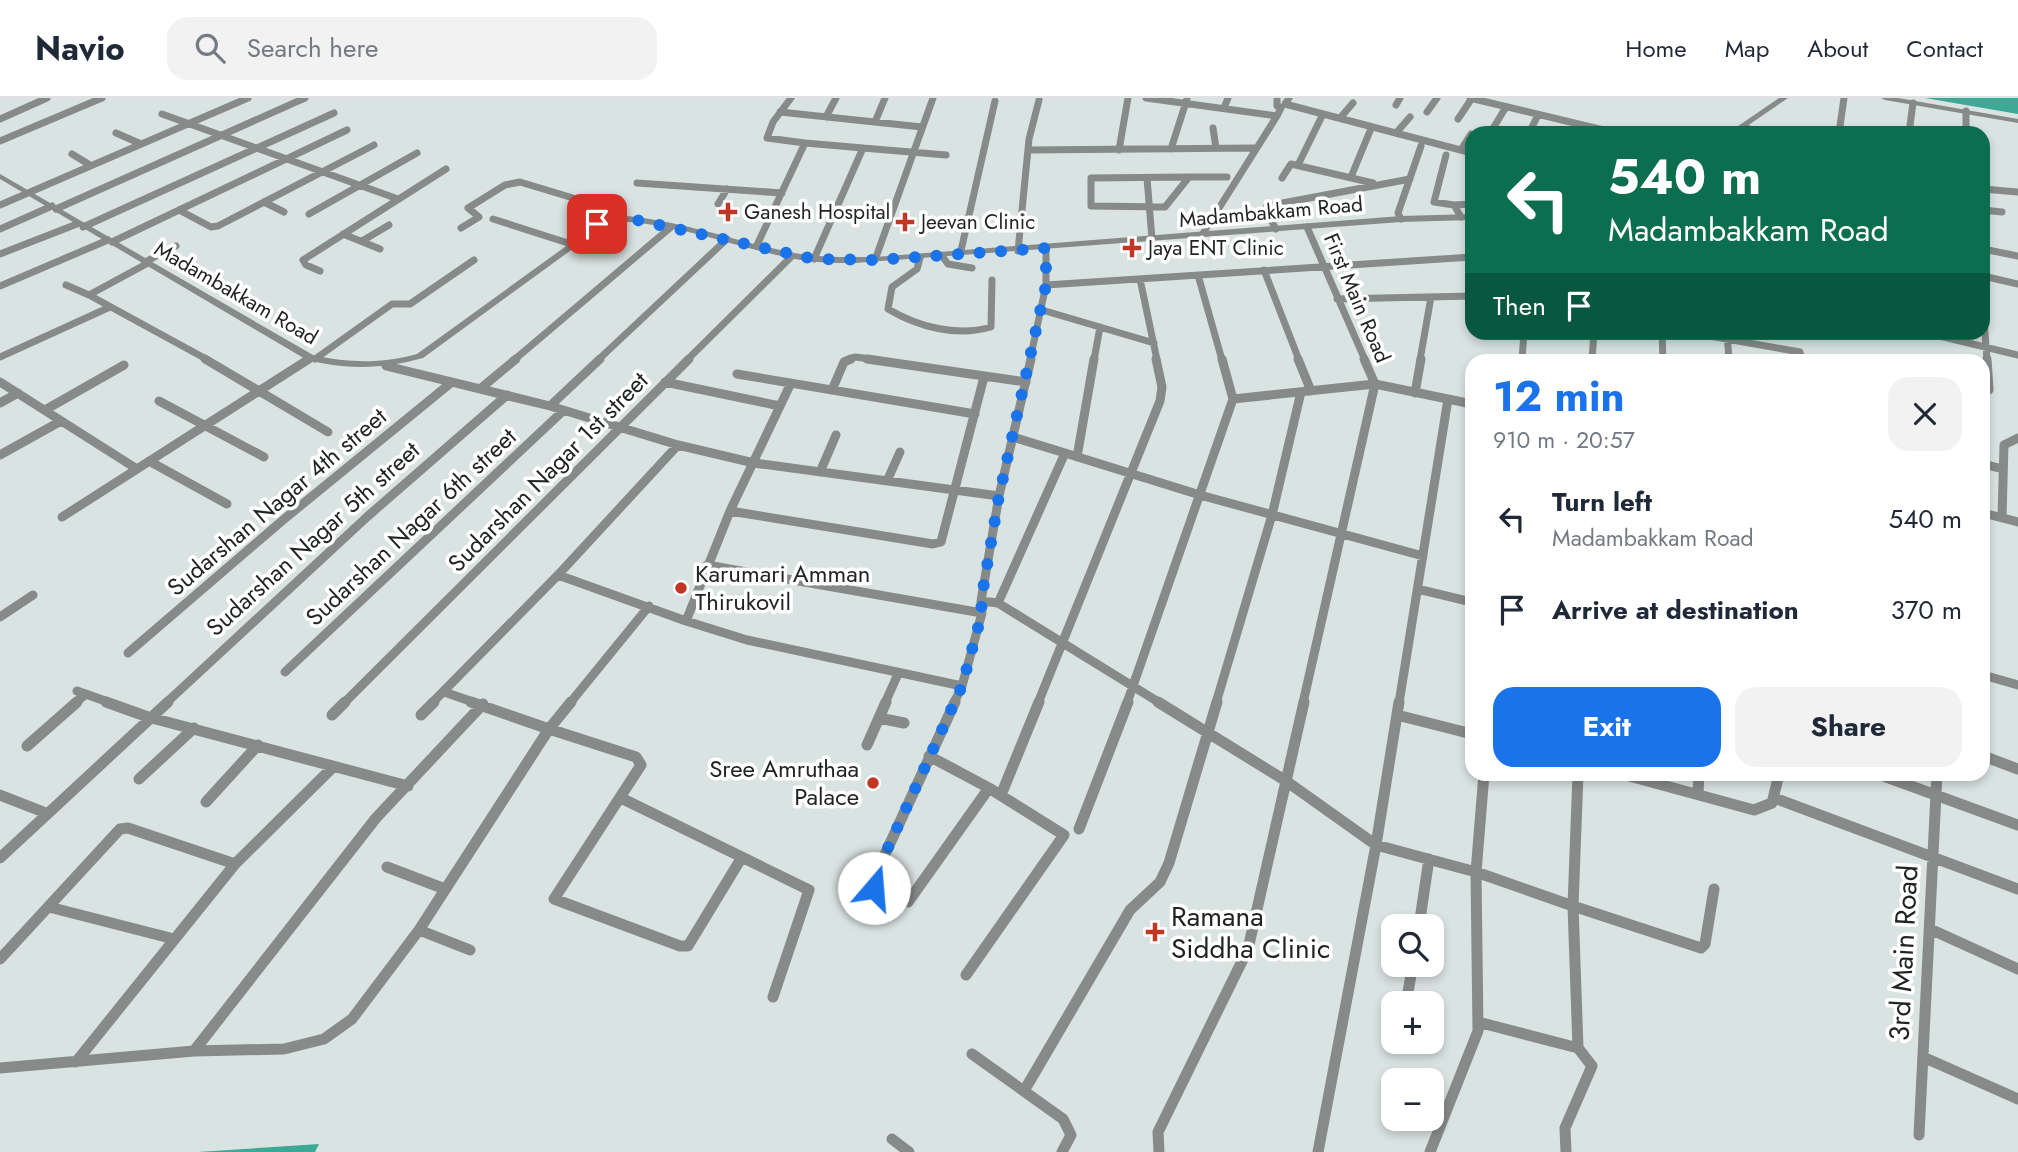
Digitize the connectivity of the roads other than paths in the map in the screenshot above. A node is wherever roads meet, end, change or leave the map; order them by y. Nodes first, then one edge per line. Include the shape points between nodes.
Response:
1 (47, 98) edge
2 (102, 98) edge
3 (226, 98) edge
4 (247, 98) edge
5 (305, 98) edge
6 (791, 98) edge
7 (836, 98) edge
8 (885, 98) edge
9 (933, 98) edge
10 (1128, 98) edge
11 (1146, 98) edge
12 (1228, 98) edge
13 (1277, 98) edge
14 (1289, 98) edge
15 (1400, 98) edge
16 (1437, 98) edge
17 (1471, 98) edge
18 (1784, 98) edge
19 (1844, 98) edge
20 (1885, 98) edge
21 (1039, 100) dead end
22 (1186, 100) edge
23 (995, 101) dead end
24 (237, 102) junction
25 (1353, 103) dead end
26 (1913, 103) junction
27 (1396, 105) dead end
28 (1506, 107) junction
29 (1224, 108) junction
30 (1966, 111) junction
31 (779, 112) junction
32 (1427, 112) dead end
33 (334, 113) dead end
34 (162, 114) dead end
35 (1538, 115) junction
36 (1277, 116) junction
37 (826, 117) junction
38 (1410, 117) dead end
39 (1321, 118) dead end
40 (1340, 118) junction
41 (0, 119) edge
42 (1458, 119) dead end
43 (2018, 121) edge
44 (187, 122) junction
45 (876, 122) junction
46 (1573, 123) junction
47 (1494, 126) edge
48 (1532, 126) edge
49 (1572, 126) edge
50 (1586, 126) edge
51 (1744, 126) edge
52 (1840, 126) edge
53 (1910, 126) edge
54 (1966, 126) edge
55 (922, 127) junction
56 (1213, 128) dead end
57 (347, 130) dead end
58 (1370, 131) dead end
59 (116, 133) dead end
60 (1396, 133) junction
61 (221, 135) junction
62 (0, 141) edge
63 (806, 143) junction
64 (139, 144) junction
65 (1465, 144) edge
66 (374, 145) dead end
67 (256, 146) junction
68 (1421, 146) dead end
69 (863, 148) junction
70 (1216, 148) junction
71 (1254, 148) junction
72 (1171, 149) junction
73 (1029, 150) junction
74 (1119, 150) junction
75 (1461, 150) junction
76 (1465, 151) edge
77 (913, 152) junction
78 (417, 153) dead end
79 (72, 154) dead end
80 (946, 155) dead end
81 (1446, 155) dead end
82 (288, 159) junction
83 (90, 165) junction
84 (1298, 165) junction
85 (1092, 166) dead end
86 (446, 169) dead end
87 (324, 171) junction
88 (0, 176) edge
89 (1189, 177) junction
90 (1227, 177) dead end
91 (1351, 177) junction
92 (1091, 178) junction
93 (1147, 178) junction
94 (1282, 178) dead end
95 (1410, 179) junction
96 (637, 183) dead end
97 (1377, 184) junction
98 (361, 185) junction
99 (727, 189) junction
100 (1990, 190) edge
101 (30, 191) junction
102 (2018, 192) edge
103 (782, 193) junction
104 (398, 199) junction
105 (264, 202) junction
106 (718, 204) dead end
107 (1465, 204) edge
108 (0, 205) edge
109 (1454, 205) junction
110 (1149, 207) junction
111 (53, 208) junction
112 (179, 210) junction
113 (1990, 211) edge
114 (284, 212) dead end
115 (2002, 212) dead end
116 (309, 214) dead end
117 (1465, 215) edge
118 (1465, 217) edge
119 (609, 218) junction
120 (493, 219) dead end
121 (1401, 219) junction
122 (80, 225) junction
123 (388, 225) dead end
124 (671, 227) junction
125 (1307, 227) junction
126 (461, 228) dead end
127 (0, 229) edge
128 (1276, 229) junction
129 (343, 234) junction
130 (1202, 236) junction
131 (727, 239) junction
132 (1152, 239) junction
133 (110, 241) junction
134 (362, 242) junction
135 (571, 244) junction
136 (757, 245) junction
137 (176, 246) dead end
138 (1046, 248) junction
139 (380, 249) dead end
140 (1990, 250) edge
141 (1018, 251) junction
142 (0, 254) edge
143 (960, 255) junction
144 (792, 256) junction
145 (942, 256) junction
146 (2018, 256) edge
147 (1465, 257) edge
148 (920, 258) junction
149 (814, 259) junction
150 (474, 260) dead end
151 (875, 260) junction
152 (147, 262) junction
153 (1323, 266) junction
154 (972, 268) dead end
155 (1264, 270) junction
156 (320, 271) dead end
157 (1198, 275) junction
158 (1990, 278) edge
159 (1140, 279) junction
160 (992, 280) dead end
161 (2018, 284) edge
162 (66, 285) dead end
163 (1046, 285) junction
164 (0, 286) edge
165 (89, 295) junction
166 (1465, 296) edge
167 (1431, 297) junction
168 (1338, 299) junction
169 (110, 307) junction
170 (1041, 310) junction
171 (1100, 327) junction
172 (1748, 340) edge
173 (1956, 340) edge
174 (1985, 340) edge
175 (1154, 343) junction
176 (1985, 347) junction
177 (1800, 354) edge
178 (1986, 354) edge
179 (2018, 355) edge
180 (0, 357) edge
181 (313, 359) junction
182 (124, 365) dead end
183 (386, 366) junction
184 (737, 374) dead end
185 (984, 377) junction
186 (0, 382) edge
187 (452, 382) junction
188 (665, 382) junction
189 (1026, 382) junction
190 (792, 383) junction
191 (1375, 384) junction
192 (480, 389) junction
193 (259, 390) junction
194 (832, 390) junction
195 (1306, 391) junction
196 (18, 393) junction
197 (1415, 393) junction
198 (507, 395) junction
199 (1233, 399) junction
200 (1448, 399) junction
201 (159, 401) dead end
202 (0, 402) edge
203 (1465, 403) edge
204 (550, 405) junction
205 (780, 406) junction
206 (45, 410) junction
207 (563, 411) junction
208 (975, 414) junction
209 (61, 421) junction
210 (205, 425) junction
211 (619, 427) junction
212 (328, 432) dead end
213 (836, 435) dead end
214 (1013, 437) junction
215 (2018, 438) edge
216 (678, 445) junction
217 (900, 452) dead end
218 (1065, 453) junction
219 (0, 455) edge
220 (264, 457) dead end
221 (1077, 457) junction
222 (149, 461) junction
223 (754, 463) junction
224 (1990, 466) edge
225 (137, 469) junction
226 (2003, 470) junction
227 (820, 472) junction
228 (1132, 473) junction
229 (887, 481) junction
230 (956, 491) junction
231 (1200, 495) junction
232 (999, 496) junction
233 (227, 504) dead end
234 (730, 511) junction
235 (1272, 515) junction
236 (1990, 515) edge
237 (62, 517) dead end
238 (2002, 518) junction
239 (2018, 522) edge
240 (1339, 533) junction
241 (1423, 556) junction
242 (707, 565) junction
243 (558, 575) junction
244 (1418, 589) junction
245 (33, 595) dead end
246 (1465, 599) edge
247 (981, 601) junction
248 (998, 603) junction
249 (649, 606) junction
250 (982, 613) junction
251 (0, 617) edge
252 (686, 621) junction
253 (1063, 645) junction
254 (128, 653) dead end
255 (285, 672) dead end
256 (898, 674) junction
257 (1990, 677) edge
258 (2018, 685) edge
259 (962, 686) junction
260 (1132, 688) junction
261 (444, 692) junction
262 (483, 704) junction
263 (332, 715) dead end
264 (421, 715) dead end
265 (1397, 715) junction
266 (148, 717) junction
267 (879, 718) junction
268 (904, 723) dead end
269 (194, 728) junction
270 (549, 729) junction
271 (1465, 732) edge
272 (1209, 734) junction
273 (258, 745) junction
274 (867, 745) dead end
275 (27, 746) dead end
276 (929, 756) junction
277 (1990, 759) edge
278 (332, 767) junction
279 (2018, 769) edge
280 (139, 779) dead end
281 (1286, 781) junction
282 (1483, 781) edge
283 (1578, 781) edge
284 (1650, 781) edge
285 (1699, 781) edge
286 (1778, 781) edge
287 (1896, 781) edge
288 (1936, 781) edge
289 (408, 786) junction
290 (989, 788) junction
291 (1698, 793) junction
292 (0, 795) edge
293 (1000, 795) junction
294 (1934, 796) junction
295 (621, 798) junction
296 (1777, 799) junction
297 (206, 802) dead end
298 (46, 813) junction
299 (2018, 825) edge
300 (1079, 830) dead end
301 (1376, 845) junction
302 (1933, 857) junction
303 (0, 858) edge
304 (742, 858) junction
305 (1429, 859) junction
306 (235, 864) junction
307 (387, 867) dead end
308 (1476, 872) junction
309 (1714, 889) dead end
310 (2018, 889) edge
311 (444, 890) junction
312 (908, 902) dead end
313 (1573, 906) junction
314 (49, 907) junction
315 (859, 910) dead end
316 (1421, 914) edge
317 (1930, 929) junction
318 (419, 930) junction
319 (174, 939) junction
320 (470, 950) dead end
321 (0, 960) edge
322 (2018, 969) edge
323 (966, 975) dead end
324 (773, 997) dead end
325 (1478, 1022) junction
326 (1578, 1048) junction
327 (194, 1051) junction
328 (972, 1054) dead end
329 (1923, 1057) junction
330 (76, 1062) junction
331 (0, 1068) edge
332 (1024, 1091) junction
333 (2018, 1099) edge
334 (1919, 1135) dead end
335 (892, 1139) dead end
336 (909, 1152) edge
337 (1062, 1152) edge
338 (1159, 1152) edge
339 (1318, 1152) edge
340 (1430, 1152) edge
341 (1566, 1152) edge

1 - 41 street
2 - 62 street
3 - 24 street
4 - 24 street
5 - 61 street
6 - 31 street
7 - 37 street
8 - 45 street
9 - 55 street
10 - 74 street
11 - 22 street
12 - 29 street
13 - 36 street via 1281,108
14 - 40 street via 1285,104
15 - 27 street
16 - 32 street
17 - 28 street
17 - 42 street
18 - 51 street
19 - 52 street
20 - 26 street
21 - 73 street
22 - 29 street
22 - 72 street
23 - 143 street
24 - 44 street
25 - 40 street
26 - 30 street
26 - 53 street
28 - 35 street
28 - 47 street
29 - 36 street
30 - 43 street
30 - 54 street
31 - 37 street
31 - 63 street via 767,138
33 - 67 street
34 - 44 street
35 - 46 street
35 - 48 street
36 - 71 street
37 - 45 street
38 - 60 street
39 - 84 street
40 - 60 street
44 - 61 street
44 - 64 street
45 - 55 street
46 - 49 street
46 - 50 street
55 - 77 street
56 - 70 street
57 - 82 street
58 - 91 street
59 - 64 street
60 - 75 street
61 - 67 street
61 - 111 street
63 - 69 street
63 - 103 street
64 - 83 street
65 - 75 street
66 - 87 street
67 - 82 street
67 - 122 street
68 - 95 street
69 - 77 street
69 - 149 street
70 - 71 street
70 - 72 street
71 - 130 street
72 - 74 street
73 - 74 street
73 - 141 street
75 - 76 street
77 - 80 street
77 - 151 street
78 - 98 street
79 - 83 street
81 - 109 street via 1434,202
82 - 87 street
82 - 112 street
83 - 101 street
84 - 91 street
84 - 94 street via 1288,165
85 - 92 street
86 - 104 street
87 - 98 street
87 - 105 street
88 - 101 street, Madambakkam Road
89 - 90 street
89 - 93 street
89 - 110 street via 1165,207
91 - 97 street
92 - 93 street
92 - 110 street via 1091,206
93 - 110 street
95 - 97 street
95 - 121 street via 1398,213
96 - 99 street
97 - 128 street via 1267,206
98 - 104 street
98 - 116 street
99 - 103 street
99 - 106 street
100 - 102 street
101 - 108 street
101 - 111 street, Madambakkam Road
103 - 136 street
104 - 129 street
105 - 112 street via 215,227
105 - 114 street
107 - 109 street
109 - 117 street
110 - 132 street
111 - 122 street, Madambakkam Road
111 - 127 street
112 - 133 street
113 - 115 street
118 - 121 street, Madambakkam Road
119 - 124 street, Madambakkam Road
119 - 126 street via 603,207 520,182 505,185 468,208 479,217
119 - 135 street, Madambakkam Road
120 - 135 street
121 - 125 street, Madambakkam Road
122 - 133 street, Madambakkam Road
122 - 142 street
123 - 134 street
124 - 131 street, Madambakkam Road
124 - 192 street
125 - 128 street, Madambakkam Road
125 - 153 street, First Main Road
128 - 130 street, Madambakkam Road
129 - 134 street
129 - 156 street via 303,260
130 - 132 street, Madambakkam Road
131 - 136 street, Madambakkam Road
131 - 204 street
132 - 138 street, Madambakkam Road
133 - 152 street, Madambakkam Road
133 - 164 street
134 - 139 street
135 - 183 street, Madambakkam Road via 452,335 420,356
136 - 144 street, Madambakkam Road
137 - 152 street
138 - 141 street, Madambakkam Road
138 - 163 street
140 - 146 street
141 - 143 street, Madambakkam Road
143 - 145 street, Madambakkam Road
144 - 149 street, Madambakkam Road
144 - 188 street, Sudarshan Nagar 1st street
145 - 148 street, Madambakkam Road
145 - 154 street via 948,264
147 - 153 street
148 - 151 street, Madambakkam Road
148 - 160 street via 917,269 896,281 887,297 888,309 915,323 965,331 991,327
149 - 151 street, Madambakkam Road
150 - 181 street via 412,303 391,304
152 - 165 street
152 - 181 street, Madambakkam Road
153 - 155 street
153 - 168 street, First Main Road
155 - 157 street
155 - 195 street
157 - 159 street
157 - 199 street
158 - 161 street
159 - 163 street
159 - 175 street
162 - 165 street
163 - 170 street
165 - 169 street
166 - 167 street
167 - 168 street
167 - 197 street
168 - 191 street, First Main Road
169 - 180 street
169 - 193 street
170 - 171 street
170 - 189 street
171 - 175 street
171 - 221 street
172 - 177 street
173 - 176 street
174 - 176 street
175 - 228 street via 1160,401
176 - 178 street
176 - 179 street
181 - 183 street, Madambakkam Road
181 - 193 street
182 - 206 street
183 - 187 street
184 - 190 street
185 - 189 street
185 - 194 street via 855,357 844,362
185 - 208 street
186 - 196 street
187 - 192 street
187 - 254 street, Sudarshan Nagar 4th street
188 - 205 street
188 - 211 street, Sudarshan Nagar 1st street
189 - 214 street
190 - 194 street
190 - 205 street
191 - 195 street
191 - 197 street
191 - 240 street
192 - 198 street
193 - 210 street
193 - 212 street
194 - 208 street
195 - 199 street
195 - 235 street
196 - 202 street
196 - 206 street
197 - 200 street
198 - 204 street
198 - 266 street, Sudarshan Nagar 5th street
199 - 231 street
200 - 203 street
200 - 241 street
201 - 210 street
204 - 207 street
205 - 223 street
206 - 209 street
207 - 211 street
207 - 255 street, Sudarshan Nagar 6th street
208 - 230 street
209 - 219 street
209 - 225 street
210 - 220 street
210 - 222 street
211 - 216 street
211 - 263 street, Sudarshan Nagar 1st street
213 - 227 street
214 - 218 street
214 - 232 street
215 - 226 street via 2004,445
216 - 223 street
216 - 243 street
217 - 229 street
218 - 221 street
218 - 248 street
221 - 228 street
222 - 225 street
222 - 233 street
223 - 227 street
223 - 234 street
224 - 226 street
225 - 237 street
226 - 238 street
227 - 229 street
228 - 231 street
228 - 253 street
229 - 230 street
230 - 232 street
230 - 234 street via 938,544
231 - 235 street
231 - 260 street
232 - 247 street
234 - 242 street
235 - 240 street
235 - 272 street
236 - 238 street
238 - 239 street
240 - 241 street
240 - 281 street
241 - 244 street
242 - 250 street
242 - 252 street
243 - 249 street
243 - 261 street
244 - 246 street
244 - 265 street
245 - 251 street
247 - 248 street
247 - 250 street
248 - 253 street
249 - 252 street
249 - 270 street
250 - 259 street
252 - 256 street via 747,640
253 - 260 street
253 - 293 street
256 - 259 street
256 - 267 street
257 - 258 street
259 - 276 street
260 - 272 street
260 - 300 street
261 - 262 street
261 - 264 street
262 - 270 street
262 - 289 street
265 - 271 street
265 - 301 street
266 - 269 street
266 - 275 street via 81,693
266 - 298 street, Sudarshan Nagar 5th street
267 - 268 street
267 - 274 street
269 - 273 street
269 - 280 street
270 - 295 street via 636,757 641,765
270 - 311 street
272 - 281 street
272 - 332 street via 1165,873 1130,910
273 - 278 street
273 - 297 street
276 - 290 street
276 - 315 street via 876,874 874,888
277 - 279 street
278 - 289 street
278 - 306 street
281 - 301 street
281 - 338 street via 1248,949 1158,1132
282 - 308 street
283 - 313 street
284 - 291 street
285 - 291 street
286 - 296 street
287 - 294 street
288 - 294 street, 3rd Main Road
289 - 327 street via 376,818
290 - 293 street
290 - 312 street
291 - 296 street via 1754,810 1768,808
292 - 298 street
293 - 323 street via 1064,835 1063,841
294 - 299 street
294 - 302 street, 3rd Main Road
295 - 304 street
295 - 304 street via 554,899 688,946
296 - 302 street
298 - 303 street, Sudarshan Nagar 5th street
301 - 305 street
301 - 339 street
302 - 310 street
302 - 317 street, 3rd Main Road
304 - 324 street via 809,890
305 - 308 street
305 - 316 street
306 - 314 street via 124,828
306 - 319 street
307 - 311 street
308 - 313 street
308 - 325 street
309 - 313 street via 1701,948
311 - 318 street
313 - 326 street
314 - 319 street
314 - 321 street
317 - 322 street
317 - 329 street, 3rd Main Road
318 - 320 street
318 - 327 street via 352,1018 324,1039 284,1049
319 - 330 street
325 - 326 street
325 - 340 street
326 - 341 street via 1592,1066 1565,1128
327 - 330 street
328 - 332 street
329 - 333 street
329 - 334 street, 3rd Main Road
330 - 331 street
332 - 337 street via 1071,1129
335 - 336 street

